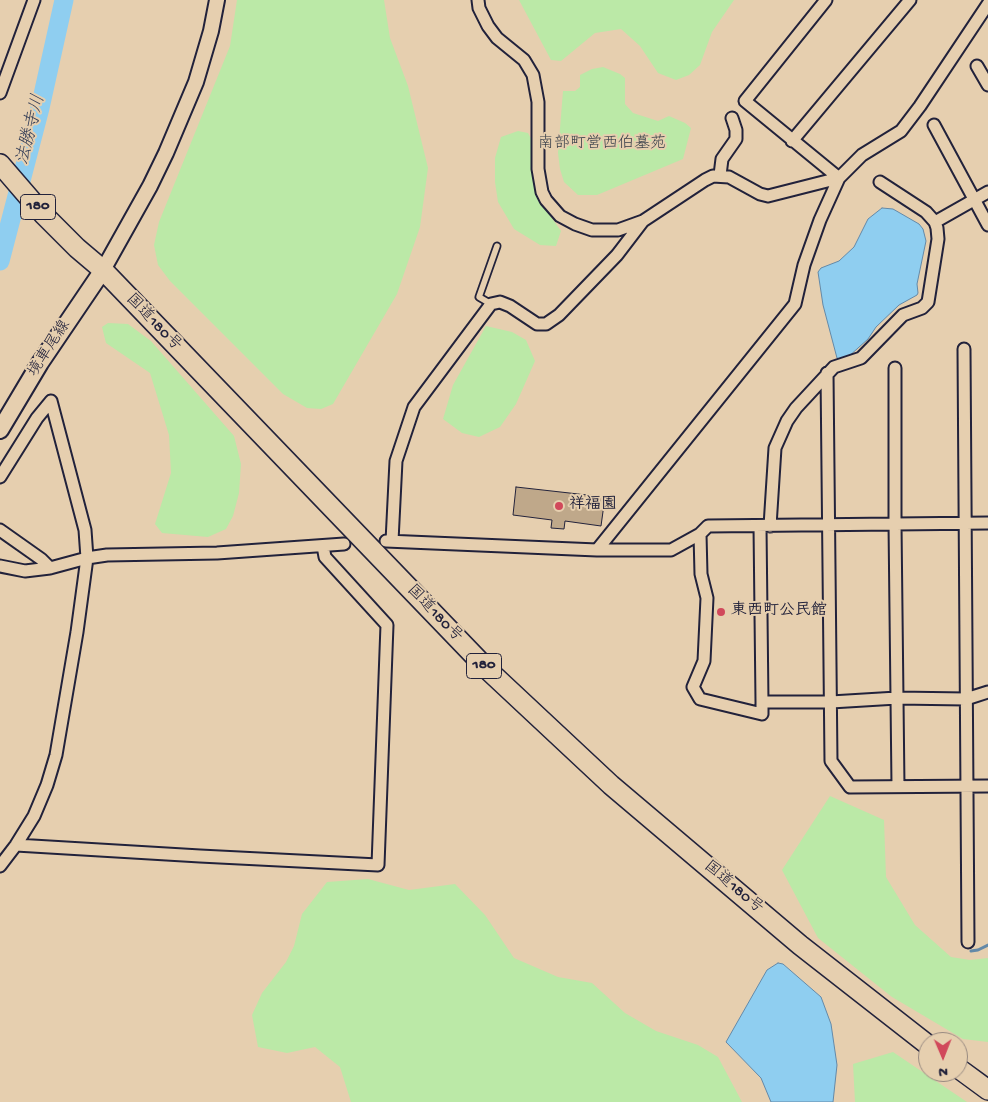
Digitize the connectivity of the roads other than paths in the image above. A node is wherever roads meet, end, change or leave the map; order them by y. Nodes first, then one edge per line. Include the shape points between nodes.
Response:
1 (34, 0) edge
2 (217, 0) edge
3 (478, 0) edge
4 (826, 0) edge
5 (910, 0) edge
6 (988, 4) edge
7 (977, 66) dead end
8 (988, 85) edge
9 (0, 93) edge
10 (732, 118) dead end
11 (934, 125) dead end
12 (792, 141) junction
13 (0, 164) edge
14 (720, 175) junction
15 (839, 178) junction
16 (880, 182) dead end
17 (988, 192) edge
18 (974, 200) junction
19 (643, 221) junction
20 (935, 222) junction
21 (988, 225) edge
22 (497, 246) dead end
23 (103, 270) junction
24 (491, 304) junction
25 (964, 349) dead end
26 (895, 368) dead end
27 (827, 373) junction
28 (0, 430) edge
29 (0, 477) edge
30 (988, 523) edge
31 (895, 524) junction
32 (964, 524) junction
33 (829, 525) junction
34 (765, 526) junction
35 (0, 530) edge
36 (700, 534) junction
37 (344, 544) dead end
38 (323, 546) junction
39 (596, 550) junction
40 (87, 558) junction
41 (0, 566) edge
42 (50, 568) junction
43 (988, 692) edge
44 (897, 698) junction
45 (966, 699) junction
46 (762, 702) junction
47 (831, 702) junction
48 (898, 786) junction
49 (988, 786) edge
50 (967, 787) junction
51 (16, 845) junction
52 (0, 866) edge
53 (968, 942) dead end
54 (918, 1037) edge
55 (968, 1075) edge
56 (988, 1090) edge

1 - 9 street
2 - 23 street via 192,91 166,153
3 - 19 street via 488,26 529,66 536,81 538,169 546,200 560,216 592,230 618,230
4 - 12 street via 745,101
5 - 12 street
6 - 15 street via 901,131 862,154
7 - 8 street
10 - 14 street via 736,139 722,159
11 - 18 street
12 - 15 street
13 - 23 highway, 国道180号 / 180 via 44,215
14 - 15 street via 729,176 768,196
14 - 19 street via 704,180
15 - 39 street via 804,265 795,304
16 - 20 street via 926,212
17 - 18 street
18 - 20 street
18 - 21 street
19 - 24 street via 617,255 559,315 546,324 537,324 500,302
20 - 27 street via 938,239 926,306 903,315 861,358
22 - 24 lane via 480,297
23 - 28 main road, 境車尾線 via 40,363
23 - 54 highway, 国道180号 / 180 via 488,670 611,785 800,945
24 - 39 street via 414,407 396,461 389,541
25 - 32 street
26 - 31 street
27 - 33 street
27 - 34 street via 796,408 778,440
29 - 40 street via 51,401 85,530
30 - 32 street
31 - 32 street
31 - 33 street
31 - 44 street
32 - 45 street
33 - 34 street
33 - 47 street
34 - 36 street via 708,526
34 - 46 street
35 - 42 street
36 - 39 street via 671,550
36 - 46 street via 701,574 707,598 704,661 693,687 700,699 762,714
37 - 38 street
38 - 40 street
38 - 51 street via 324,557 387,625 378,865
40 - 42 street
40 - 51 street via 56,754 34,816
41 - 42 street via 25,572
43 - 45 street
44 - 45 street
44 - 47 street
44 - 48 street
45 - 50 street
46 - 47 street
47 - 48 street via 831,761 850,786
48 - 50 street
49 - 50 street
50 - 53 street
51 - 52 street
55 - 56 highway

